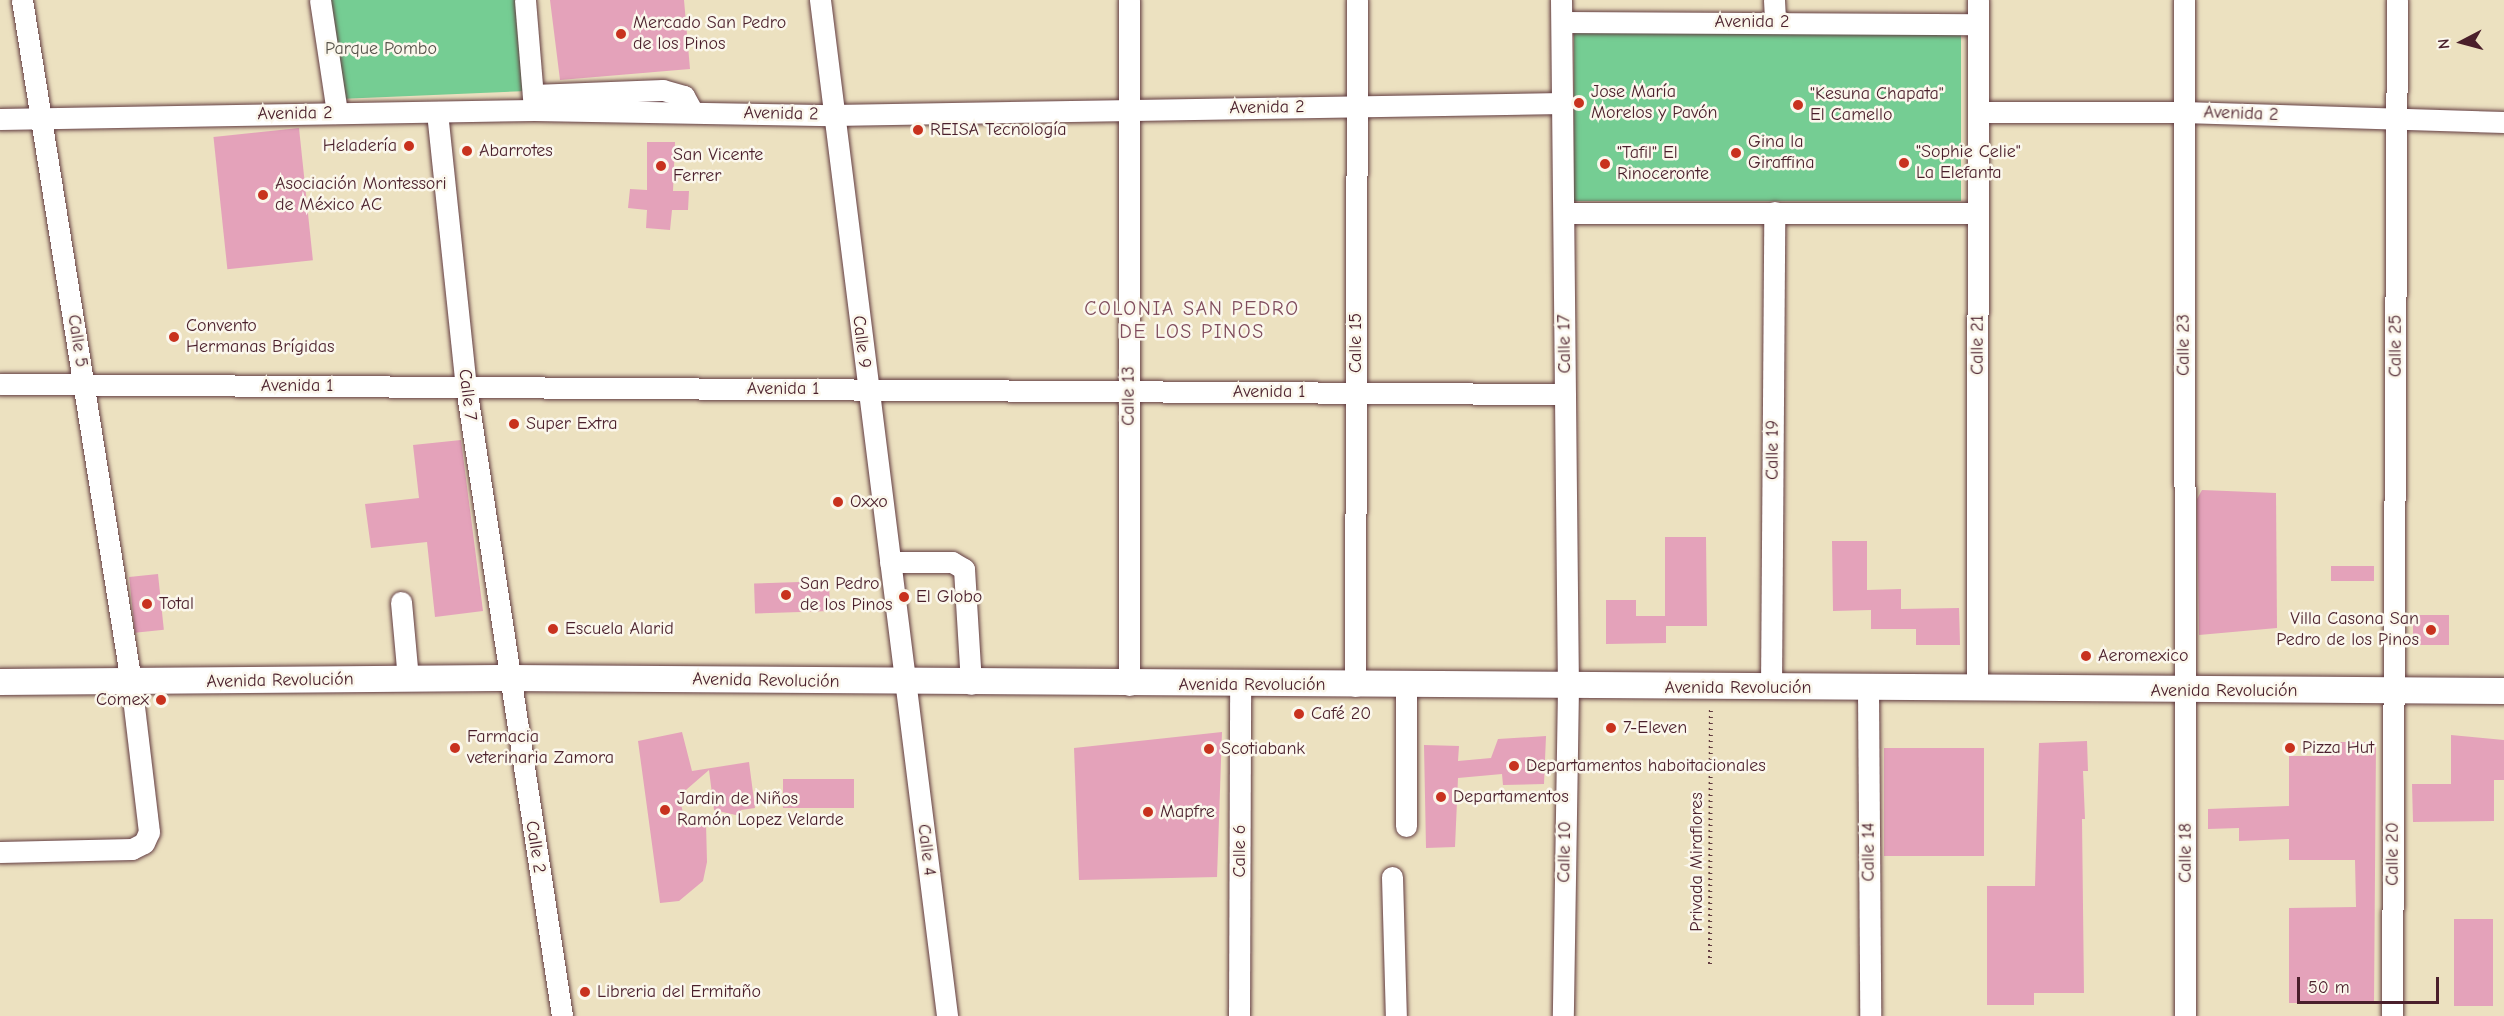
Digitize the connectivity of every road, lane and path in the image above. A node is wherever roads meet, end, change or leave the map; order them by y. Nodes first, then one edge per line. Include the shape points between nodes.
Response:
1 (22, 0) edge
2 (320, 0) edge
3 (525, 0) edge
4 (820, 0) edge
5 (1129, 0) edge
6 (1357, 0) edge
7 (1562, 0) edge
8 (1774, 0) edge
9 (1978, 0) edge
10 (2184, 0) edge
11 (2397, 0) edge
12 (1562, 22) junction
13 (1775, 22) junction
14 (1978, 24) junction
15 (533, 102) junction
16 (1563, 103) junction
17 (1357, 106) junction
18 (1129, 110) junction
19 (437, 112) junction
20 (1978, 112) junction
21 (2183, 112) junction
22 (337, 113) junction
23 (833, 115) junction
24 (41, 117) junction
25 (0, 119) edge
26 (2398, 119) junction
27 (2504, 122) edge
28 (1774, 212) junction
29 (1564, 213) junction
30 (1978, 213) junction
31 (0, 384) edge
32 (84, 384) junction
33 (466, 387) junction
34 (867, 390) junction
35 (1129, 392) junction
36 (1356, 393) junction
37 (1565, 394) junction
38 (890, 562) junction
39 (401, 602) dead end
40 (509, 678) junction
41 (408, 679) junction
42 (0, 682) edge
43 (131, 682) junction
44 (906, 683) junction
45 (971, 684) junction
46 (1129, 685) junction
47 (1240, 685) junction
48 (1355, 686) junction
49 (1406, 686) junction
50 (1568, 687) junction
51 (1711, 688) junction
52 (1772, 688) junction
53 (1868, 689) junction
54 (1977, 689) junction
55 (2187, 690) junction
56 (2395, 691) junction
57 (2504, 692) edge
58 (1406, 826) dead end
59 (0, 852) edge
60 (1392, 877) dead end
61 (1710, 964) dead end
62 (562, 1016) edge
63 (947, 1016) edge
64 (1239, 1016) edge
65 (1396, 1016) edge
66 (1563, 1016) edge
67 (1870, 1016) edge
68 (2185, 1016) edge
69 (2392, 1016) edge

1 - 24 street, Calle 5
2 - 22 street
3 - 15 street
4 - 23 street, Calle 9
5 - 18 street, Calle 13
6 - 17 street, Calle 15
7 - 12 street, Calle 17
8 - 13 street
9 - 14 street, Calle 21
10 - 21 street, Calle 23
11 - 26 street, Calle 25
12 - 13 street, Avenida 2
12 - 16 street, Calle 17
13 - 14 street, Avenida 2
14 - 20 street, Calle 21
15 - 19 street, Avenida 2
15 - 23 street, Avenida 2 via 693,112
16 - 17 street, Avenida 2
16 - 29 street, Calle 17
17 - 18 street, Avenida 2
17 - 36 street, Calle 15
18 - 23 street, Avenida 2
18 - 35 street, Calle 13
19 - 22 street, Avenida 2
19 - 33 street, Calle 7
20 - 21 street, Avenida 2
20 - 30 street, Calle 21
21 - 26 street, Avenida 2
21 - 55 street, Calle 23
22 - 24 street, Avenida 2
23 - 34 street, Calle 9
24 - 25 street, Avenida 2
24 - 32 street, Calle 5
26 - 27 street, Avenida 2
26 - 56 street, Calle 25
28 - 29 street
28 - 30 street
28 - 52 street, Calle 19
29 - 37 street, Calle 17
30 - 54 street, Calle 21
31 - 32 street, Avenida 1
32 - 33 street, Avenida 1
32 - 43 street, Calle 5
33 - 34 street, Avenida 1
33 - 40 street, Calle 7
34 - 35 street, Avenida 1
34 - 38 street, Calle 9
35 - 36 street, Avenida 1
35 - 46 street, Calle 13
36 - 37 street, Avenida 1
36 - 48 street, Calle 15
37 - 50 street, Calle 17
38 - 44 street, Calle 9
38 - 45 street via 952,562 964,569
39 - 41 street
40 - 41 main road, Avenida Revolución
40 - 44 main road, Avenida Revolución
40 - 62 street, Calle 2
41 - 43 main road, Avenida Revolución
42 - 43 main road, Avenida Revolución
43 - 59 street, Calle 5 via 149,832 144,843 132,849
44 - 45 main road, Avenida Revolución
44 - 63 street, Calle 4
45 - 46 main road, Avenida Revolución
46 - 47 main road, Avenida Revolución
47 - 48 main road, Avenida Revolución
47 - 64 street, Calle 6
48 - 49 main road, Avenida Revolución
49 - 50 main road, Avenida Revolución
49 - 58 street
50 - 51 main road, Avenida Revolución
50 - 66 street, Calle 10
51 - 52 main road, Avenida Revolución
51 - 61 path, Privada Miraflores
52 - 53 main road, Avenida Revolución
53 - 54 main road, Avenida Revolución
53 - 67 street, Calle 14
54 - 55 main road, Avenida Revolución
55 - 56 main road, Avenida Revolución
55 - 68 street, Calle 18
56 - 57 main road, Avenida Revolución
56 - 69 street, Calle 20
60 - 65 street

